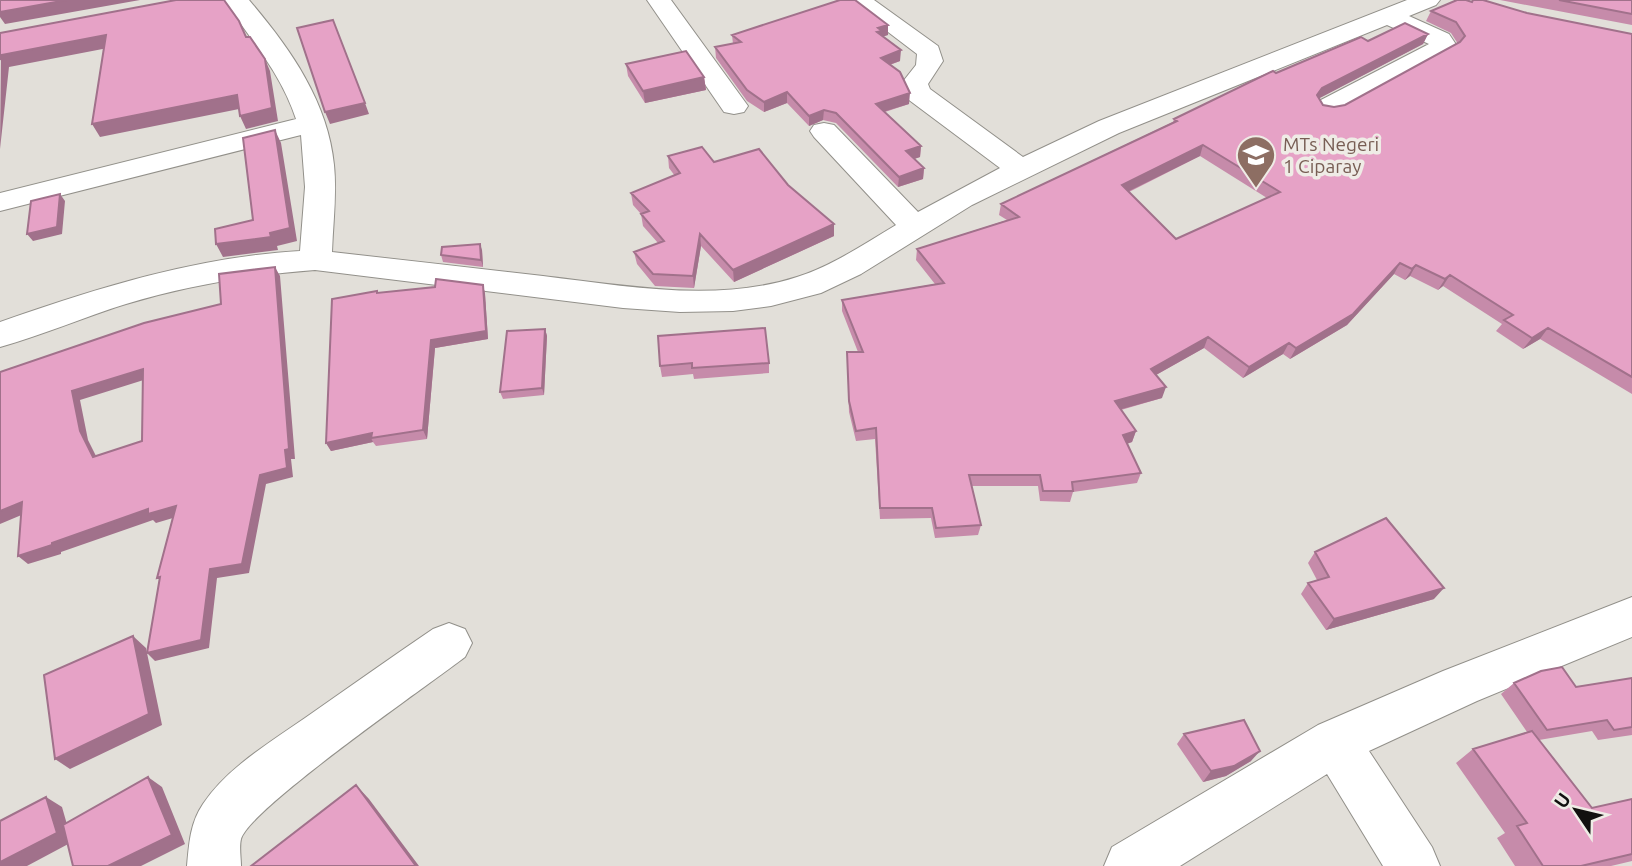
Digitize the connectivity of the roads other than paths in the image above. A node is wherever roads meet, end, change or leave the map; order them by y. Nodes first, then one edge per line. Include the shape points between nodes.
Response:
1 (236, 0) edge
2 (659, 0) edge
3 (858, 0) edge
4 (1428, 0) edge
5 (1388, 16) junction
6 (734, 106) dead end
7 (1329, 107) edge
8 (311, 124) junction
9 (824, 131) dead end
10 (1020, 169) junction
11 (0, 202) edge
12 (915, 227) junction
13 (314, 260) junction
14 (0, 335) edge
15 (1632, 617) edge
16 (449, 643) dead end
17 (1335, 742) junction
18 (214, 866) edge
19 (1131, 866) edge
20 (1413, 866) edge

1 - 8 street via 279,56
2 - 6 street
3 - 10 street via 929,51 932,58 914,84 919,94
4 - 5 street
5 - 7 street via 1440,39 1444,46
5 - 10 street via 1108,127
8 - 11 street
8 - 13 street via 320,191
9 - 12 street
10 - 12 street
12 - 13 street via 809,285 733,300 623,297
13 - 14 street via 242,265 180,278
15 - 17 street
16 - 18 street via 279,765 236,802 219,825
17 - 19 street
17 - 20 street

